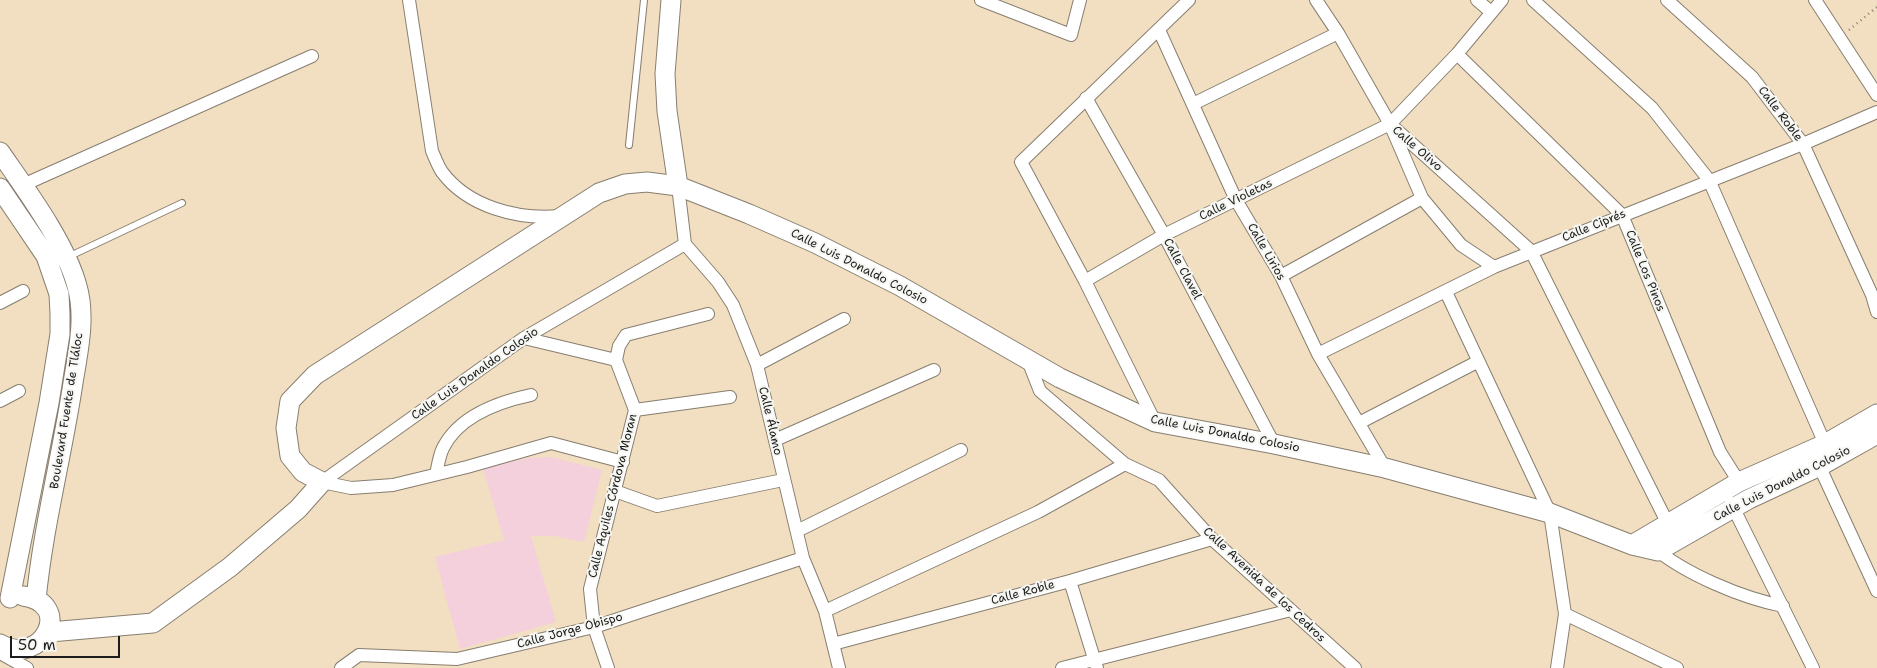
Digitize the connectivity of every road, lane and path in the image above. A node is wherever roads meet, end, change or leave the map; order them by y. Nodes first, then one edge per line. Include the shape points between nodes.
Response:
1 (409, 0) edge
2 (644, 0) edge
3 (671, 0) edge
4 (984, 0) edge
5 (1080, 0) edge
6 (1189, 0) edge
7 (1316, 0) edge
8 (1477, 0) edge
9 (1502, 0) edge
10 (1533, 0) edge
11 (1667, 0) edge
12 (1814, 0) edge
13 (1877, 7) edge
14 (1491, 12) junction
15 (1159, 30) junction
16 (1338, 32) junction
17 (1842, 43) junction
18 (1457, 54) junction
19 (312, 56) dead end
20 (1877, 96) edge
21 (1086, 98) junction
22 (1193, 104) junction
23 (1877, 112) edge
24 (1390, 124) junction
25 (1803, 144) junction
26 (628, 145) dead end
27 (0, 152) edge
28 (1710, 180) junction
29 (23, 184) junction
30 (678, 186) junction
31 (0, 188) edge
32 (1422, 198) junction
33 (1236, 200) junction
34 (182, 203) dead end
35 (1622, 215) junction
36 (565, 216) junction
37 (1164, 234) junction
38 (686, 244) junction
39 (1531, 251) junction
40 (66, 258) junction
41 (1494, 267) junction
42 (1281, 276) junction
43 (1085, 281) junction
44 (23, 291) dead end
45 (1446, 292) junction
46 (0, 303) edge
47 (1877, 312) edge
48 (708, 314) dead end
49 (844, 319) dead end
50 (524, 338) junction
51 (1318, 354) junction
52 (1027, 358) junction
53 (616, 360) junction
54 (1477, 362) junction
55 (757, 365) junction
56 (934, 370) dead end
57 (19, 391) dead end
58 (531, 395) dead end
59 (730, 396) dead end
60 (0, 401) edge
61 (635, 410) junction
62 (1877, 414) edge
63 (1155, 422) junction
64 (1359, 423) junction
65 (1877, 434) edge
66 (775, 440) junction
67 (1274, 444) junction
68 (961, 450) dead end
69 (1819, 453) junction
70 (623, 462) junction
71 (1125, 464) junction
72 (1385, 468) junction
73 (436, 474) junction
74 (783, 480) junction
75 (322, 482) junction
76 (1732, 486) junction
77 (615, 491) junction
78 (1733, 508) junction
79 (1550, 513) junction
80 (1668, 524) junction
81 (797, 531) junction
82 (1212, 539) junction
83 (1638, 542) junction
84 (1658, 551) junction
85 (803, 558) junction
86 (1070, 581) junction
87 (1877, 591) edge
88 (36, 600) junction
89 (5, 602) edge
90 (1783, 606) junction
91 (1291, 610) junction
92 (825, 611) junction
93 (1565, 614) junction
94 (594, 627) junction
95 (50, 632) junction
96 (833, 644) junction
97 (4, 653) edge
98 (407, 663) edge
99 (1095, 663) edge
100 (27, 668) edge
101 (341, 668) edge
102 (608, 668) edge
103 (839, 668) edge
104 (1062, 668) edge
105 (1354, 668) edge
106 (1557, 668) edge
107 (1677, 668) edge
108 (1813, 668) edge

1 - 36 street via 432,151 442,171 462,193 484,205 540,218
2 - 26 lane
3 - 30 street via 665,74
4 - 5 street via 1071,35
6 - 15 street
7 - 16 street
8 - 14 street
9 - 14 street, Calle Violetas
10 - 28 street via 1652,108
11 - 25 street, Calle Roble via 1752,77
12 - 17 street
13 - 17 path via 1853,26
14 - 18 street, Calle Violetas
15 - 21 street
15 - 22 street, Calle Lirios
16 - 22 street
16 - 24 street
17 - 20 street
18 - 24 street, Calle Violetas
18 - 35 street, Calle Los Pinos
19 - 29 street
21 - 37 street, Calle Clavel
21 - 43 street via 1021,162
22 - 33 street, Calle Lirios
23 - 25 street, Calle Ciprés
24 - 32 street, Calle Olivo
24 - 33 street, Calle Violetas
24 - 39 street, Calle Olivo
25 - 28 street, Calle Ciprés
25 - 47 street, Calle Roble
27 - 29 street, Boulevard Fuente de Tláloc
28 - 35 street, Calle Ciprés
28 - 69 street
29 - 40 street, Boulevard Fuente de Tláloc
30 - 36 street, Calle Luis Donaldo Colosio via 647,182 625,184 599,193
30 - 38 street
30 - 52 street, Calle Luis Donaldo Colosio via 815,243 900,286
31 - 89 street, Boulevard Fuente de Tláloc via 46,256 58,294 60,314 49,403
32 - 41 street, Calle Olivo via 1461,245
32 - 42 street
33 - 37 street, Calle Violetas
33 - 42 street, Calle Lirios
34 - 40 lane
35 - 39 street, Calle Ciprés
35 - 76 street, Calle Los Pinos
36 - 75 street, Calle Luis Donaldo Colosio via 315,375 290,400 286,428 290,456 303,472
37 - 43 street, Calle Violetas
37 - 67 street, Calle Clavel
38 - 50 street, Calle Luis Donaldo Colosio
38 - 55 street, Calle Álamo via 718,282 733,306
39 - 41 street, Calle Ciprés
39 - 80 street
40 - 88 street, Boulevard Fuente de Tláloc via 77,287 81,333 39,567
41 - 45 street, Calle Ciprés
42 - 51 street, Calle Lirios
43 - 63 street
44 - 46 street
45 - 51 street, Calle Ciprés
45 - 54 street
48 - 53 street via 626,335
49 - 55 street
50 - 53 street
50 - 75 street, Calle Luis Donaldo Colosio
51 - 64 street, Calle Lirios
52 - 63 street, Calle Luis Donaldo Colosio via 1060,378
52 - 71 street, Calle Avenida de los Cedros via 1040,391
53 - 61 street, Calle Aquiles Córdova Moran
54 - 64 street
54 - 79 street
55 - 66 street, Calle Álamo
56 - 66 street
57 - 60 street
58 - 73 street via 488,408 460,427 443,448
59 - 61 street
61 - 70 street, Calle Aquiles Córdova Moran
62 - 69 street, Calle Luis Donaldo Colosio
63 - 67 street, Calle Luis Donaldo Colosio
64 - 72 street, Calle Lirios
65 - 69 street, Calle Luis Donaldo Colosio
66 - 74 street, Calle Álamo
67 - 72 street, Calle Luis Donaldo Colosio
68 - 81 street
69 - 76 street, Calle Luis Donaldo Colosio
69 - 78 street, Calle Luis Donaldo Colosio
69 - 87 street
70 - 73 street via 551,443
70 - 77 street, Calle Aquiles Córdova Moran
71 - 82 street, Calle Avenida de los Cedros via 1159,480
71 - 92 street via 1038,512
72 - 79 street, Calle Luis Donaldo Colosio
73 - 75 street via 393,485 350,488
74 - 77 street via 657,506
74 - 81 street, Calle Álamo
75 - 95 street via 298,509 230,567 153,623
76 - 78 street, Calle Los Pinos
76 - 80 street, Calle Luis Donaldo Colosio
77 - 94 street, Calle Aquiles Córdova Moran via 590,589
78 - 84 street, Calle Luis Donaldo Colosio
78 - 90 street, Calle Los Pinos
79 - 83 street, Calle Luis Donaldo Colosio
79 - 93 street
80 - 83 street, Calle Luis Donaldo Colosio
81 - 85 street, Calle Álamo
82 - 86 street, Calle Roble
82 - 91 street, Calle Avenida de los Cedros
83 - 84 street, Calle Luis Donaldo Colosio
84 - 90 street via 1679,567 1759,601
85 - 92 street, Calle Álamo
85 - 94 street, Calle Jorge Obispo
86 - 96 street, Calle Roble
86 - 99 street
88 - 89 street via 23,596
88 - 95 street via 48,613
90 - 108 street, Calle Los Pinos
91 - 99 street
91 - 105 street, Calle Avenida de los Cedros
92 - 96 street, Calle Álamo
93 - 106 street
93 - 107 street
94 - 98 street, Calle Jorge Obispo via 457,659
94 - 102 street, Calle Aquiles Córdova Moran
95 - 97 street via 40,648 31,652
96 - 103 street, Calle Álamo
97 - 100 street
98 - 101 street, Calle Jorge Obispo via 359,655
99 - 104 street

